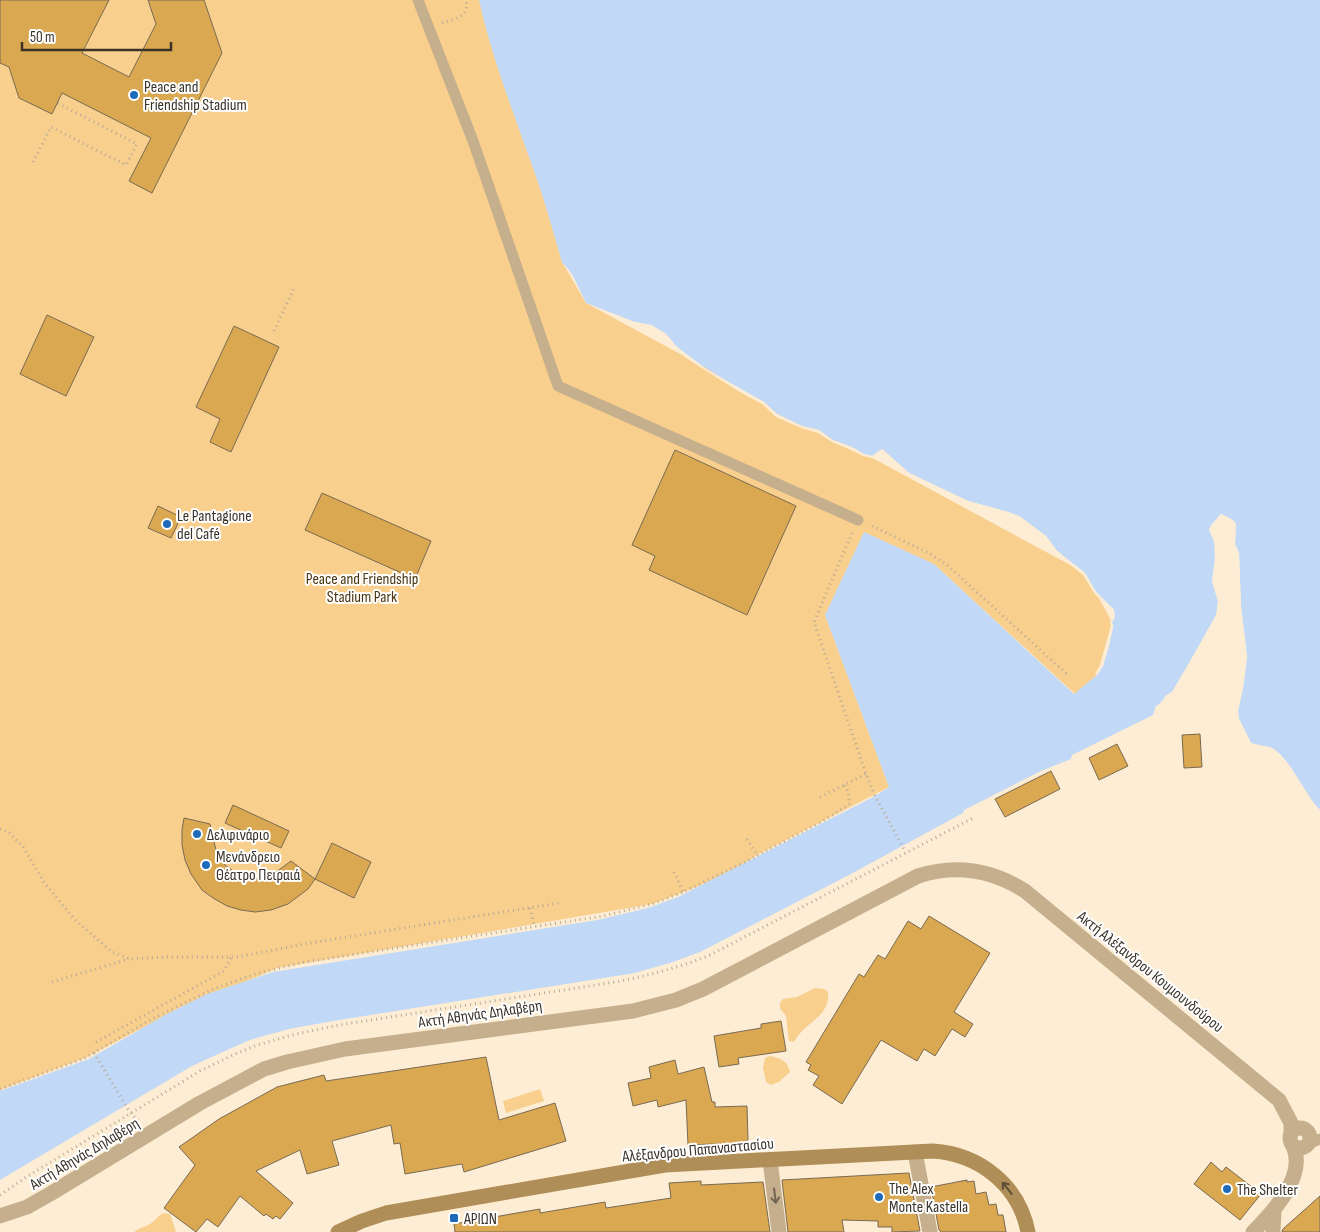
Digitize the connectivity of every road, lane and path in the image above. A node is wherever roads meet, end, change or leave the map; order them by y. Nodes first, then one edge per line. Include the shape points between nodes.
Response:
1 (418, 0) edge
2 (466, 0) edge
3 (450, 21) dead end
4 (57, 104) dead end
5 (33, 162) dead end
6 (295, 286) dead end
7 (274, 331) dead end
8 (858, 520) junction
9 (1069, 676) dead end
10 (866, 774) junction
11 (844, 785) junction
12 (820, 797) dead end
13 (975, 817) dead end
14 (0, 829) edge
15 (747, 839) dead end
16 (905, 851) dead end
17 (757, 856) junction
18 (974, 871) joint
19 (674, 872) dead end
20 (683, 892) junction
21 (559, 903) dead end
22 (530, 908) junction
23 (534, 926) junction
24 (231, 957) junction
25 (130, 959) junction
26 (52, 982) dead end
27 (96, 1042) dead end
28 (94, 1053) junction
29 (0, 1089) edge
30 (130, 1113) junction
31 (1304, 1135) edge
32 (915, 1152) junction
33 (770, 1160) junction
34 (0, 1194) edge
35 (1274, 1209) junction
36 (0, 1216) edge
37 (338, 1232) edge
38 (779, 1232) edge
39 (930, 1232) edge
40 (1028, 1232) edge
41 (1253, 1232) edge
42 (1273, 1232) edge

1 - 8 lane via 473,141 558,386
2 - 3 path via 465,14
4 - 5 path via 137,144 126,165 51,128
6 - 7 path
8 - 9 path via 929,553 947,565
8 - 10 path via 814,622
10 - 11 path
10 - 16 path
11 - 12 path
11 - 17 path via 850,804
13 - 30 path via 708,956 680,967 615,982 296,1034 233,1055
14 - 25 path via 9,832 23,847 44,882 74,919 112,952
15 - 17 path
17 - 20 path
18 - 31 street, Ακτή Αλέξανδρου Κουμουνδούρου via 1004,879 1025,891 1269,1091
18 - 36 street, Ακτή Αθηνάς Δηλαβέρη via 944,870 918,876 744,969 676,1000 632,1011 346,1049 264,1070 200,1103 27,1207
19 - 20 path
20 - 23 path via 629,911
21 - 22 path
22 - 23 path
22 - 24 path
23 - 28 path via 305,962 255,974 168,1011
24 - 25 path
24 - 27 path via 224,971
25 - 26 path
28 - 29 path
28 - 30 path
30 - 34 path
31 - 35 street, Ακτή Αλέξανδρου Κουμουνδούρου via 1294,1174
32 - 33 main road, Αλέξανδρου Παπαναστασίου
32 - 39 street
40 -> 32 main road, Αλέξανδρου Παπαναστασίου via 1014,1197 991,1172 954,1154
33 - 37 main road, Αλέξανδρου Παπαναστασίου via 644,1168 386,1213
33 -> 38 street
35 - 41 street, Ακτή Αλέξανδρου Κουμουνδούρου
35 - 42 street

